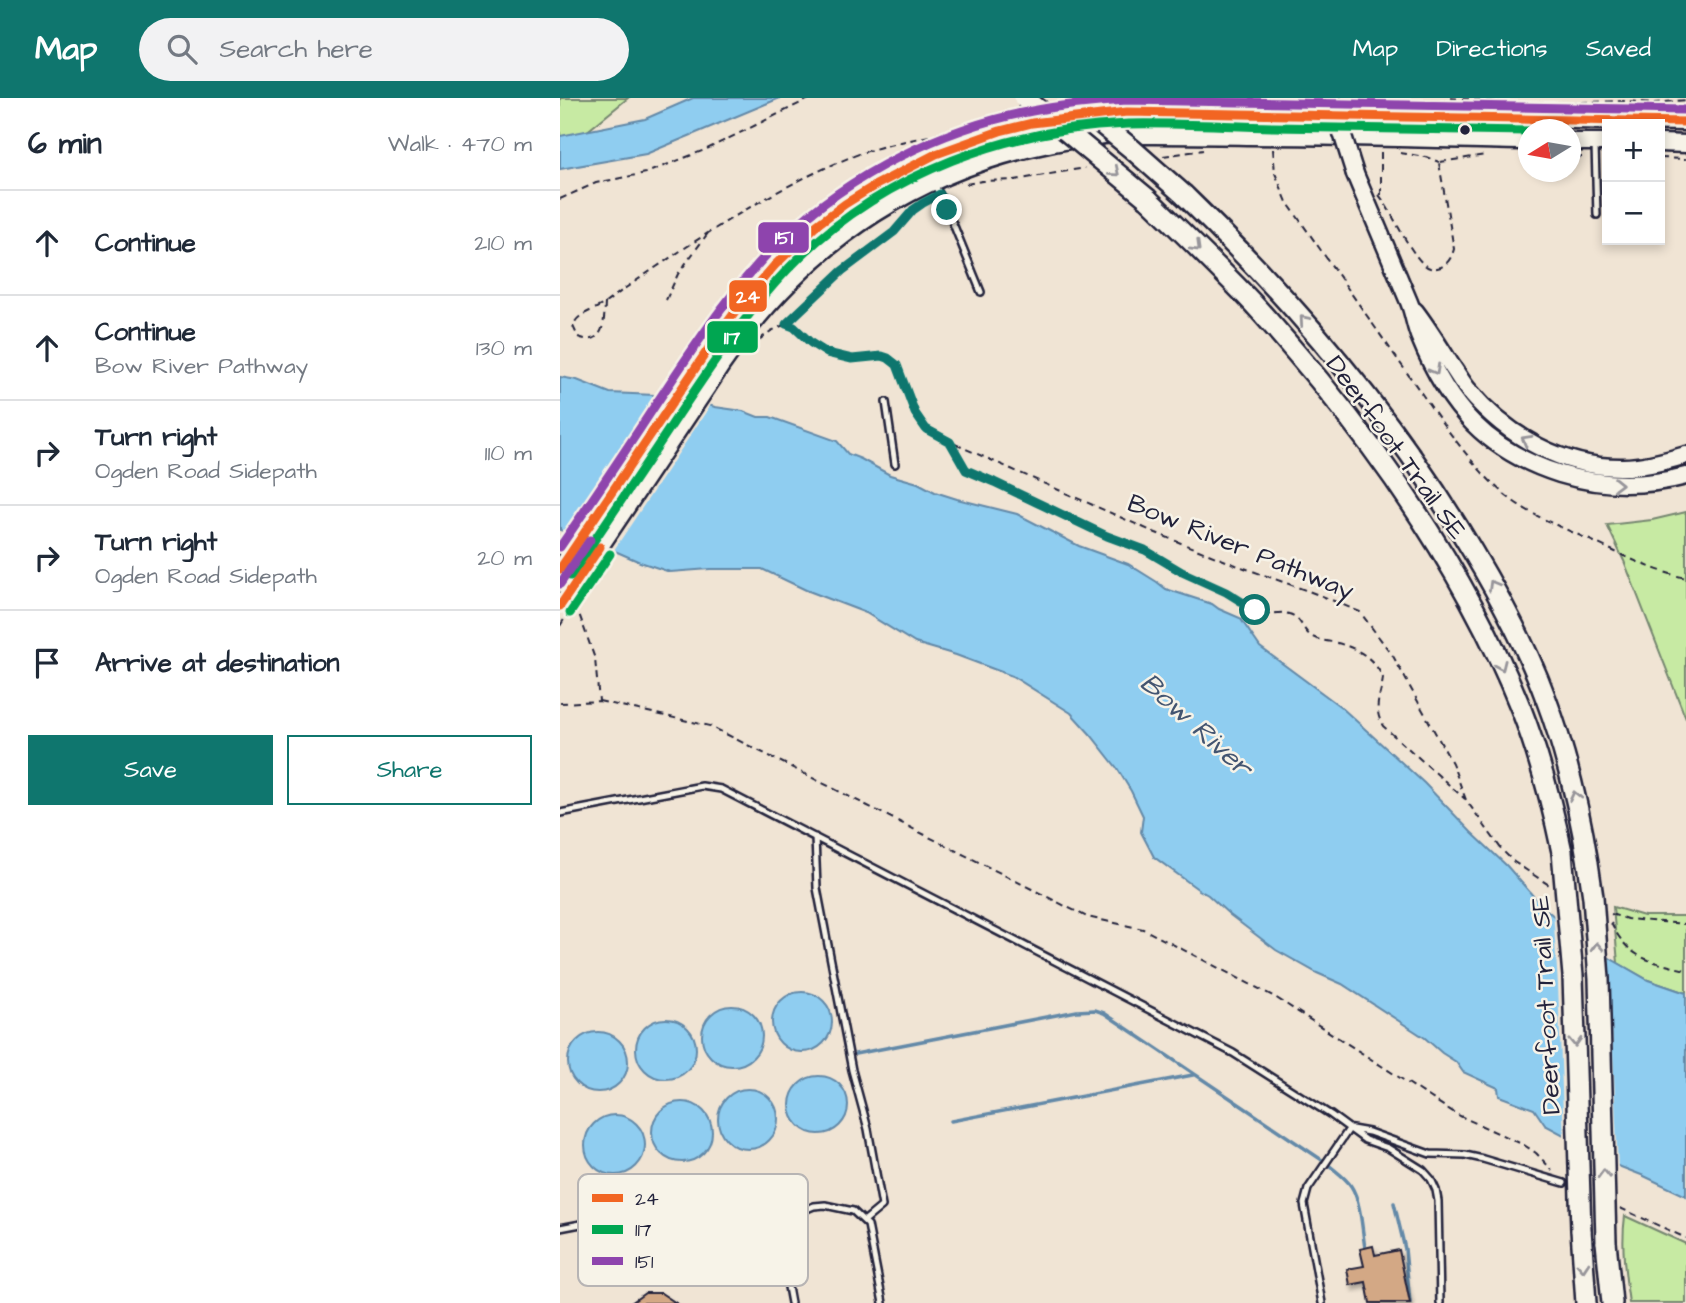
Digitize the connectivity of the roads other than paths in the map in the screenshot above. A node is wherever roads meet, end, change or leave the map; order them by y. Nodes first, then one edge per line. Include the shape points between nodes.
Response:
1 (1024, 98) edge
2 (1070, 98) edge
3 (1331, 98) edge
4 (1686, 122) edge
5 (1518, 141) edge
6 (1581, 142) edge
7 (1601, 142) edge
8 (1665, 143) edge
9 (1686, 144) edge
10 (936, 187) junction
11 (1597, 215) dead end
12 (981, 292) dead end
13 (1411, 307) junction
14 (886, 402) dead end
15 (1686, 455) edge
16 (895, 464) dead end
17 (1686, 475) edge
18 (560, 569) edge
19 (568, 607) edge
20 (560, 813) edge
21 (816, 837) junction
22 (1349, 1129) junction
23 (1564, 1182) dead end
24 (808, 1209) edge
25 (864, 1221) junction
26 (578, 1225) edge
27 (560, 1228) edge
28 (883, 1303) edge
29 (1322, 1303) edge
30 (1440, 1303) edge
31 (1586, 1303) edge
32 (1612, 1303) edge

1 -> 31 highway, Deerfoot Trail SE, bridge via 1148,199 1279,333 1395,480 1488,635 1521,710 1562,852 1573,976
32 -> 2 highway, Deerfoot Trail SE, bridge via 1606,1242 1599,979 1588,863 1575,795 1547,700 1514,623 1409,452 1322,341 1184,195
3 - 13 street, bridge via 1355,174
4 - 18 street via 1127,112 1030,124 942,152 868,190 825,219 794,245 739,305
5 - 10 street via 1108,135 1012,152 971,165
6 - 7 street
7 - 11 lane
8 - 9 street
10 - 12 lane
10 - 19 street, bridge via 877,211 815,258 777,295 723,363
15 -> 13 street via 1620,467 1581,462 1528,442 1491,415 1467,389
13 -> 17 street via 1431,366 1453,401 1492,441 1514,456 1534,466 1601,483 1641,484
14 - 16 lane
20 - 21 lane via 711,786
21 - 22 lane via 1233,1053
21 - 25 lane via 817,888 882,1206
22 - 23 lane via 1430,1154 1465,1155
22 - 29 lane via 1308,1189 1304,1204
22 - 30 lane via 1388,1148 1431,1179 1438,1201
24 - 25 lane via 825,1205 853,1212
25 - 28 lane via 873,1244
26 - 27 lane

